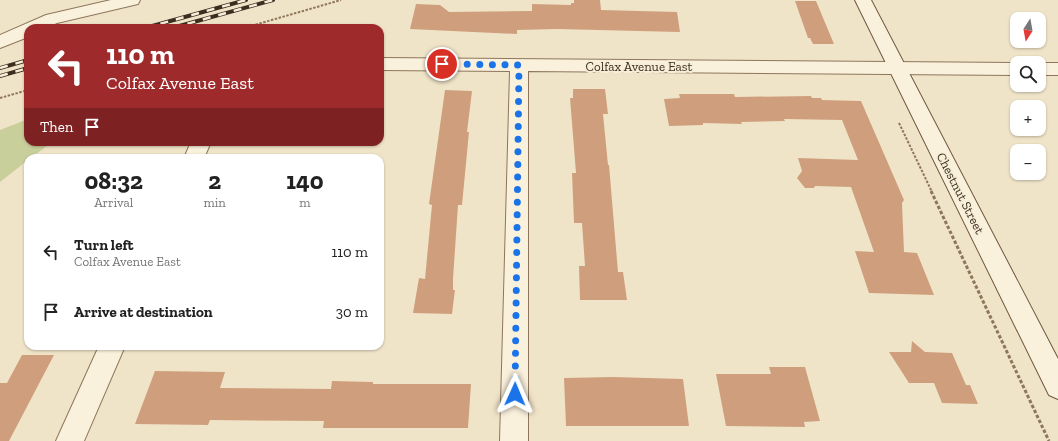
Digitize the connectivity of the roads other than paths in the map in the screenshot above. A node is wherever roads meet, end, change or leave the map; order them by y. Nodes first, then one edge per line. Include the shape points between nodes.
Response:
1 (132, 0) edge
2 (863, 0) edge
3 (41, 24) edge
4 (24, 32) edge
5 (0, 42) edge
6 (384, 64) edge
7 (519, 65) junction
8 (897, 67) junction
9 (1010, 69) edge
10 (1046, 69) edge
11 (1058, 69) edge
12 (110, 350) edge
13 (1058, 386) edge
14 (70, 441) edge
15 (514, 441) edge

1 - 3 street via 52,19
2 - 8 street, Chestnut Street
4 - 5 street
6 - 7 street, Colfax Avenue East
7 - 8 street, Colfax Avenue East
7 - 15 street
8 - 9 street, Colfax Avenue East
8 - 13 street, Chestnut Street
10 - 11 street
12 - 14 street

